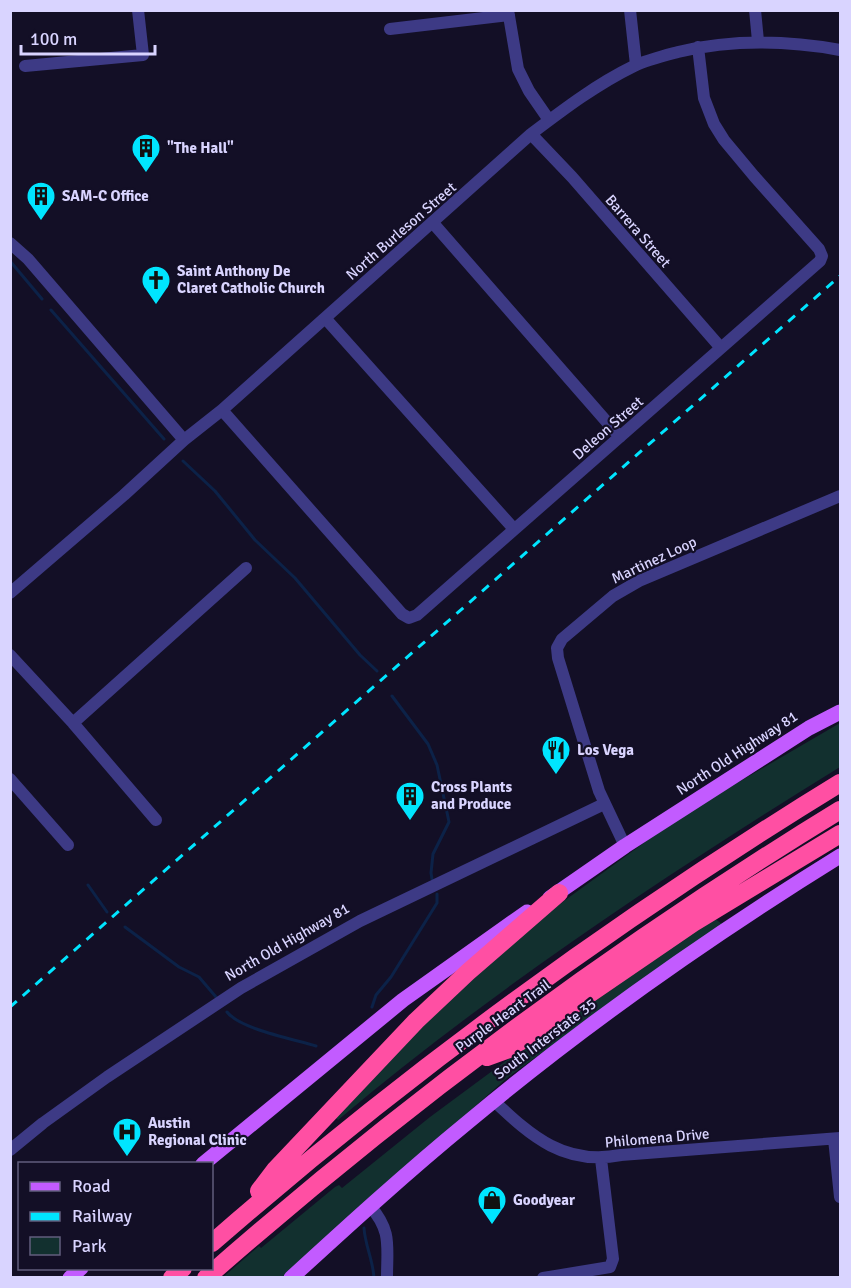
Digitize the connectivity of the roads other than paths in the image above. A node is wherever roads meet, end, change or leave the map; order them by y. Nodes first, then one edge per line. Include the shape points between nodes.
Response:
1 (138, 10) edge
2 (630, 10) edge
3 (755, 10) edge
4 (508, 13) edge
5 (390, 29) dead end
6 (758, 41) junction
7 (698, 47) junction
8 (840, 50) edge
9 (636, 65) junction
10 (25, 66) dead end
11 (549, 120) junction
12 (531, 134) junction
13 (433, 223) junction
14 (10, 243) edge
15 (325, 318) junction
16 (722, 348) junction
17 (222, 410) junction
18 (620, 437) junction
19 (184, 440) junction
20 (840, 496) edge
21 (514, 529) junction
22 (246, 568) dead end
23 (10, 593) edge
24 (10, 655) edge
25 (840, 712) edge
26 (73, 723) junction
27 (10, 779) edge
28 (840, 783) edge
29 (604, 804) junction
30 (840, 810) edge
31 (156, 820) dead end
32 (840, 834) edge
33 (68, 845) dead end
34 (625, 846) junction
35 (840, 856) edge
36 (559, 892) junction
37 (464, 1067) junction
38 (494, 1101) junction
39 (837, 1139) edge
40 (10, 1150) edge
41 (602, 1159) junction
42 (205, 1162) edge
43 (840, 1197) edge
44 (370, 1206) junction
45 (232, 1225) junction
46 (213, 1242) edge
47 (206, 1278) edge
48 (291, 1278) edge
49 (387, 1278) edge
50 (543, 1278) edge

1 - 10 street via 144,55
2 - 9 street
3 - 6 street
4 - 5 street
4 - 11 street via 518,69
6 - 7 street, North Burleson Street
6 - 8 street, North Burleson Street via 797,42
7 - 9 street, North Burleson Street
7 - 16 street, Deleon Street via 704,98 714,124 822,256 813,269
9 - 11 street, North Burleson Street
11 - 12 street, North Burleson Street
12 - 13 street, North Burleson Street
12 - 16 street, Barrera Street
13 - 15 street, North Burleson Street
13 - 18 street
14 - 19 street
15 - 17 street, North Burleson Street
15 - 21 street
16 - 18 street, Deleon Street
17 - 19 street, North Burleson Street
17 - 21 street, Deleon Street via 402,614 410,618
18 - 21 street, Deleon Street
19 - 23 street, North Burleson Street
20 - 29 street, Martinez Loop via 639,581 613,596 562,639 557,648 558,658
22 - 26 street
24 - 26 street
25 - 34 main road, North Old Highway 81
26 - 31 street
27 - 33 street
28 - 45 highway, Purple Heart Trail via 694,875 547,976 384,1099
29 - 34 street, Martinez Loop
29 - 40 street, North Old Highway 81 via 360,921 241,988 107,1077
30 - 37 highway, Purple Heart Trail via 606,963
32 - 37 highway via 693,923 509,1049
34 - 36 main road
35 - 38 main road, South Interstate 35 via 641,988
36 - 42 main road via 404,1000
36 - 45 highway via 416,1021 275,1170
37 - 47 highway, Purple Heart Trail via 338,1166
38 - 41 street, Philomena Drive via 540,1140 578,1156
38 - 44 main road, South Interstate 35
39 - 41 street, Philomena Drive
39 - 43 street
41 - 50 street via 613,1259 610,1267
44 - 48 main road, South Interstate 35
44 - 49 street via 387,1234
45 - 46 highway, Purple Heart Trail

